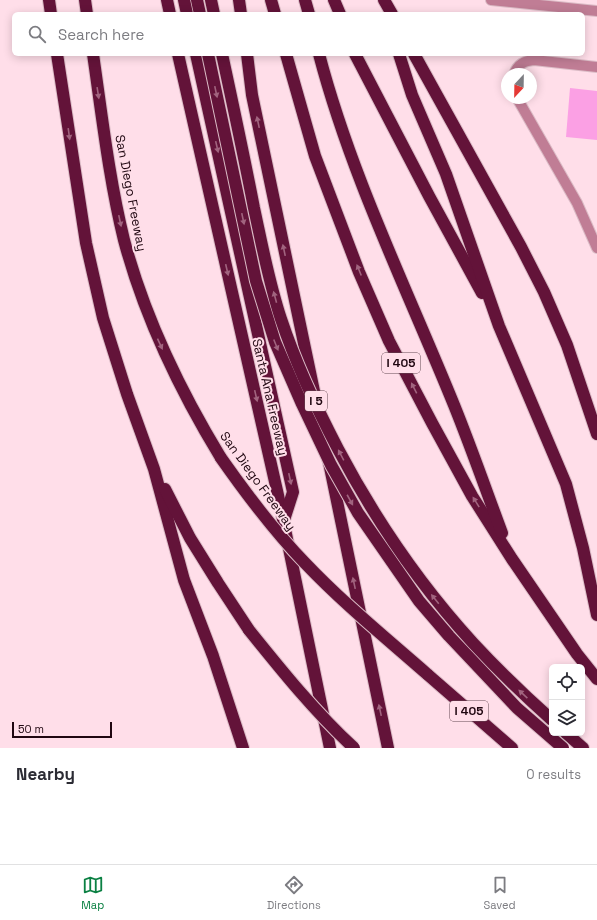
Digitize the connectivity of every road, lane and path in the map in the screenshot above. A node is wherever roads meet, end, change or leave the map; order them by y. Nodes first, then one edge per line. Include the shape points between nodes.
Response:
1 (50, 0) edge
2 (84, 0) edge
3 (167, 0) edge
4 (184, 0) edge
5 (197, 0) edge
6 (211, 0) edge
7 (239, 0) edge
8 (271, 0) edge
9 (305, 0) edge
10 (334, 0) edge
11 (383, 0) edge
12 (491, 0) edge
13 (597, 11) edge
14 (52, 12) edge
15 (87, 12) edge
16 (170, 12) edge
17 (187, 12) edge
18 (200, 12) edge
19 (214, 12) edge
20 (241, 12) edge
21 (274, 12) edge
22 (308, 12) edge
23 (339, 12) edge
24 (386, 12) edge
25 (391, 12) edge
26 (57, 56) edge
27 (93, 56) edge
28 (178, 56) edge
29 (196, 56) edge
30 (208, 56) edge
31 (222, 56) edge
32 (246, 56) edge
33 (287, 56) edge
34 (320, 56) edge
35 (356, 56) edge
36 (400, 56) edge
37 (415, 56) edge
38 (597, 67) edge
39 (517, 68) edge
40 (520, 104) edge
41 (597, 248) edge
42 (499, 326) junction
43 (597, 434) edge
44 (154, 469) junction
45 (284, 521) junction
46 (512, 559) junction
47 (597, 615) edge
48 (597, 679) edge
49 (549, 717) edge
50 (569, 736) edge
51 (243, 748) edge
52 (330, 748) edge
53 (354, 748) edge
54 (388, 748) edge
55 (512, 748) edge
56 (563, 748) edge
57 (583, 748) edge

1 - 14 highway
2 - 15 highway
3 - 16 highway
4 - 17 highway
5 - 18 highway
6 - 19 highway
7 - 20 highway
8 - 21 highway
9 - 22 highway
10 - 23 highway
11 - 24 highway
11 - 25 highway
12 - 13 lane
26 -> 44 highway via 86,243 103,318
27 -> 55 highway, San Diego Freeway / I 405, bridge via 124,240 155,333 193,412 221,458 255,505 305,564
28 -> 45 highway, Santa Ana Freeway
29 -> 45 highway via 293,492
30 -> 56 highway, bridge via 258,289 274,342 331,465 358,513 419,601 517,708
49 -> 31 highway, bridge via 499,671 421,582 364,497 326,425 281,319 265,258
54 -> 32 highway, I 5 via 252,95
46 -> 33 highway, I 405 via 472,496 389,341 359,272 315,156
34 - 46 highway via 337,116 362,184 454,406
35 - 42 highway
36 - 42 highway via 412,95 446,174
37 - 43 highway via 544,292 567,345
38 - 39 lane via 526,60
40 - 41 lane via 577,203
42 - 47 highway via 566,484
44 - 51 highway via 184,580 214,656
44 - 53 highway, bridge via 190,538 249,630 290,681 333,729
45 - 52 highway, Santa Ana Freeway
46 - 48 highway, I 405
50 - 57 highway

